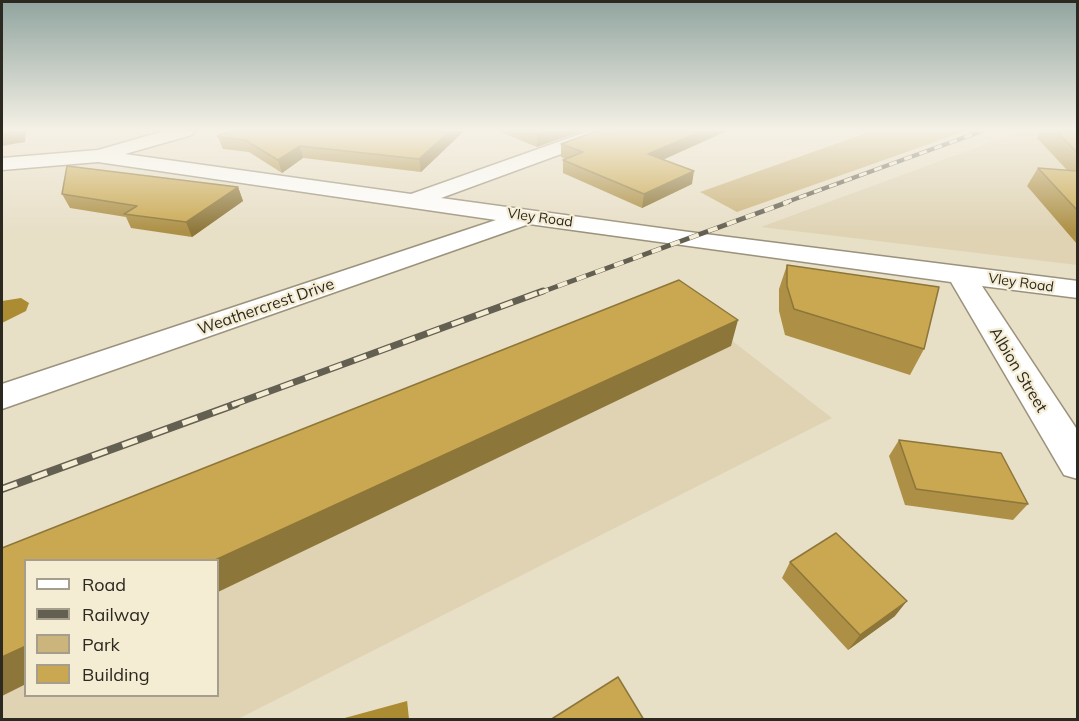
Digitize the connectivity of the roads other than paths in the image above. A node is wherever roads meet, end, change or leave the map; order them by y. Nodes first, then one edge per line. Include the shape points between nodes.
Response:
1 (160, 165) edge
2 (512, 165) edge
3 (412, 200) junction
4 (529, 216) junction
5 (960, 274) junction
6 (1077, 290) edge
7 (2, 398) edge
8 (1077, 464) edge

1 - 3 street, Vley Road
2 - 3 street
3 - 4 street, Vley Road
4 - 5 street, Vley Road
4 - 7 street, Weathercrest Drive
5 - 6 street, Vley Road
5 - 8 street, Albion Street

